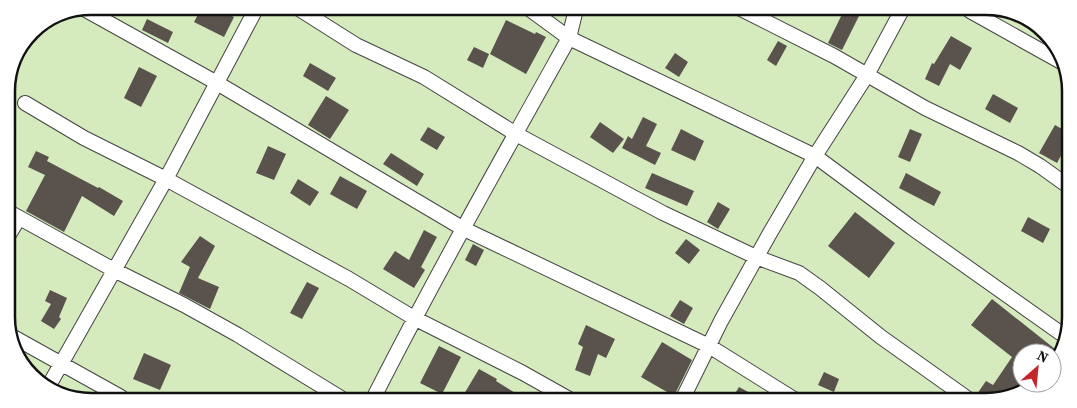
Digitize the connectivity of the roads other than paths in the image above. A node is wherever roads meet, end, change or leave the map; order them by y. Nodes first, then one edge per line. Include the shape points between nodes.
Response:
1 (95, 15) edge
2 (253, 15) edge
3 (309, 15) edge
4 (538, 15) edge
5 (575, 15) edge
6 (752, 15) edge
7 (899, 15) edge
8 (977, 15) edge
9 (569, 38) junction
10 (1054, 58) edge
11 (868, 75) junction
12 (216, 83) junction
13 (25, 103) dead end
14 (516, 134) junction
15 (815, 156) junction
16 (166, 179) junction
17 (1062, 182) edge
18 (15, 215) edge
19 (462, 228) junction
20 (756, 257) junction
21 (114, 270) junction
22 (414, 318) junction
23 (1061, 333) edge
24 (18, 340) edge
25 (709, 346) junction
26 (61, 365) junction
27 (51, 381) edge
28 (112, 393) edge
29 (333, 393) edge
30 (376, 393) edge
31 (559, 393) edge
32 (686, 393) edge
33 (784, 393) edge
34 (959, 393) edge

1 - 12 street
2 - 12 street
3 - 14 street via 356,45 424,77
4 - 9 street
5 - 9 street
6 - 11 street
7 - 11 street
8 - 10 street
9 - 14 street
9 - 15 street
11 - 15 street
11 - 17 street via 925,108 1018,153
12 - 16 street
12 - 19 street
13 - 16 street via 84,138
14 - 19 street
14 - 20 street via 663,214
15 - 20 street
15 - 23 street
16 - 21 street
16 - 22 street
18 - 21 street
19 - 22 street
19 - 25 street
20 - 25 street
20 - 34 street via 798,273
21 - 26 street
21 - 29 street via 238,335
22 - 30 street
22 - 31 street
24 - 26 street
25 - 32 street
25 - 33 street
26 - 27 street
26 - 28 street

